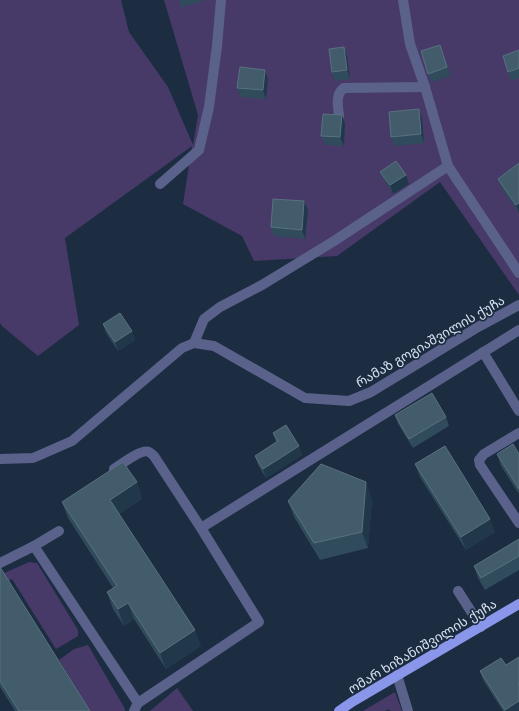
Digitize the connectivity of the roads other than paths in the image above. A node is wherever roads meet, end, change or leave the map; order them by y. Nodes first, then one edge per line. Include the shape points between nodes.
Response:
1 (221, 0) edge
2 (404, 0) edge
3 (425, 88) junction
4 (339, 116) edge
5 (448, 166) junction
6 (160, 184) dead end
7 (519, 273) edge
8 (519, 305) edge
9 (519, 330) edge
10 (194, 342) junction
11 (483, 352) junction
12 (519, 411) edge
13 (519, 433) edge
14 (0, 458) edge
15 (105, 475) edge
16 (519, 524) edge
17 (201, 528) junction
18 (59, 531) dead end
19 (34, 546) junction
20 (0, 564) edge
21 (458, 591) dead end
22 (519, 604) edge
23 (481, 627) junction
24 (397, 675) junction
25 (136, 707) edge
26 (339, 711) edge
27 (408, 711) edge

1 - 6 street via 209,107 199,150
2 - 3 street via 410,44
3 - 4 street via 344,88 338,94
3 - 5 street
5 - 7 street
5 - 10 street via 334,241 262,285 220,307 204,319
8 - 10 street, რამაზ გოგიაშვილის ქუჩა via 371,392 349,401 305,398 214,346
9 - 11 street
10 - 14 street via 182,348 72,441 33,458
11 - 12 street
11 - 17 street
13 - 16 street via 484,454 479,460
15 - 17 street via 139,453 149,451
17 - 25 street via 259,622
18 - 19 street
19 - 20 street
19 - 25 street
21 - 23 street
22 - 23 main road, ომარ ხიზანიშვილის ქუჩა
23 - 24 main road, ომარ ხიზანიშვილის ქუჩა
24 - 26 main road, ომარ ხიზანიშვილის ქუჩა
24 - 27 street

